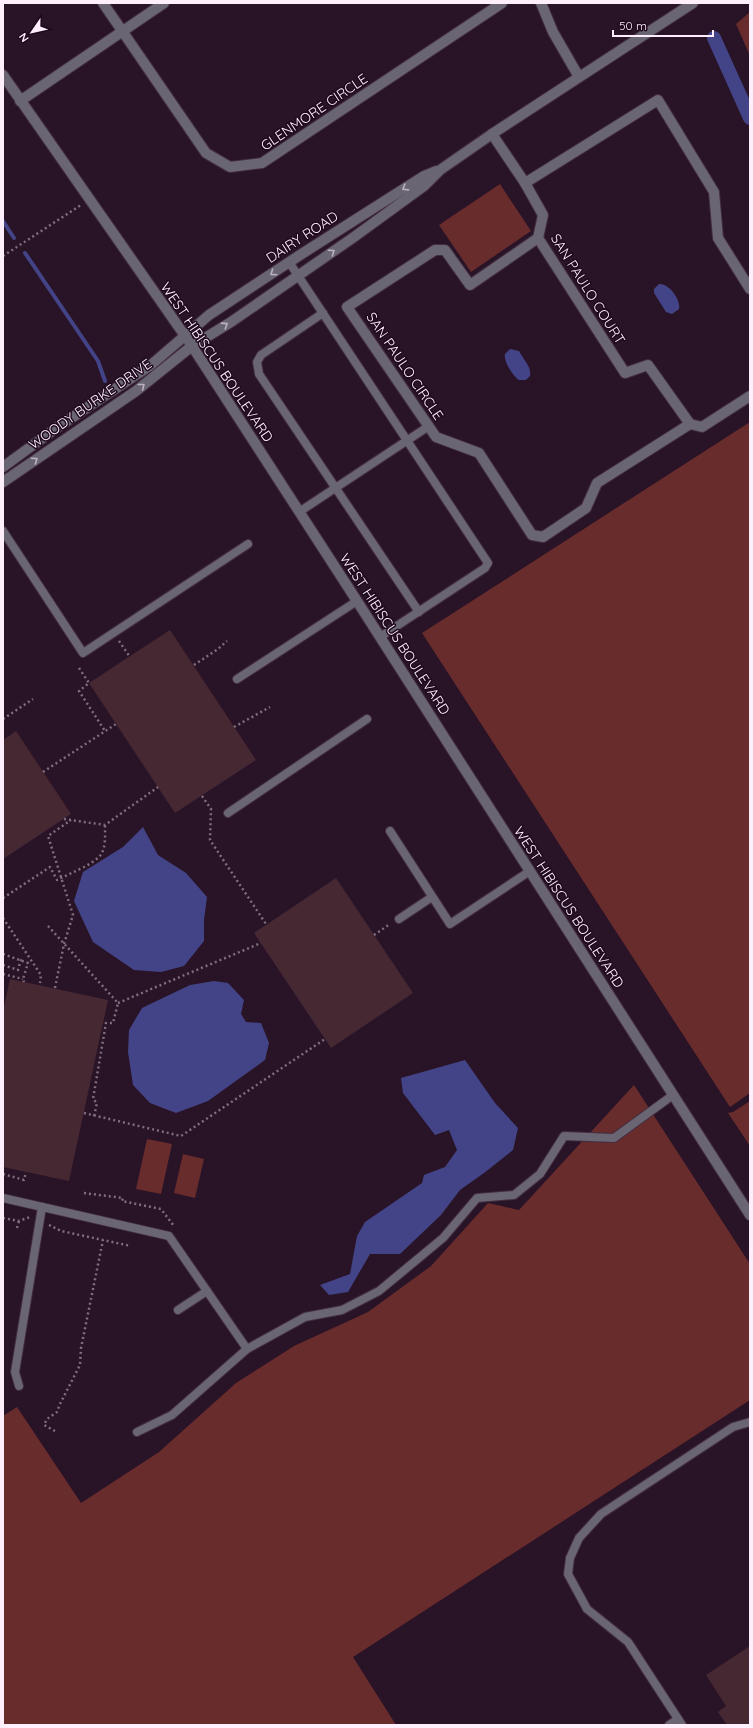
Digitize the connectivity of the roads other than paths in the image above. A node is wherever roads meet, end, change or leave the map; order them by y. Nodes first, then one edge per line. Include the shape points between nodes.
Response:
1 (103, 3) edge
2 (164, 3) edge
3 (502, 3) edge
4 (541, 3) edge
5 (693, 3) edge
6 (121, 31) junction
7 (3, 75) edge
8 (579, 77) junction
9 (20, 101) junction
10 (492, 134) junction
11 (440, 170) junction
12 (525, 183) junction
13 (538, 238) junction
14 (289, 262) junction
15 (297, 275) junction
16 (750, 289) edge
17 (323, 313) junction
18 (184, 335) junction
19 (192, 346) junction
20 (750, 396) edge
21 (690, 424) junction
22 (429, 426) junction
23 (408, 440) junction
24 (3, 467) edge
25 (3, 482) edge
26 (336, 488) junction
27 (299, 512) junction
28 (3, 531) edge
29 (248, 544) dead end
30 (357, 600) junction
31 (419, 612) junction
32 (380, 637) junction
33 (238, 679) dead end
34 (367, 720) dead end
35 (228, 812) dead end
36 (390, 830) dead end
37 (530, 871) junction
38 (432, 897) junction
39 (399, 919) road end
40 (673, 1095) junction
41 (3, 1198) edge
42 (42, 1207) junction
43 (750, 1215) edge
44 (207, 1291) junction
45 (178, 1310) dead end
46 (247, 1349) junction
47 (19, 1386) dead end
48 (750, 1422) edge
49 (137, 1432) dead end
50 (680, 1722) edge
51 (669, 1725) edge

1 - 6 street, GLENMORE CIRCLE
2 - 6 street
3 - 6 street, GLENMORE CIRCLE via 262,162 230,167 206,153
4 - 8 street via 553,32
5 - 8 street, DAIRY ROAD
6 - 9 street
7 - 9 street, WEST HIBISCUS BOULEVARD
8 - 10 street, DAIRY ROAD
9 - 18 street, WEST HIBISCUS BOULEVARD
10 - 11 street, DAIRY ROAD
10 - 12 street, SAN PAULO COURT
11 -> 14 street, DAIRY ROAD via 424,176
15 -> 11 street, DAIRY ROAD via 424,186
12 - 13 street, SAN PAULO COURT via 543,215
12 - 16 street via 658,100 714,192 718,238
13 - 21 street, SAN PAULO COURT via 625,373 648,365
13 - 22 street, SAN PAULO CIRCLE via 470,285 445,250 435,250 347,307
14 - 15 lane
14 -> 18 street, DAIRY ROAD via 209,315
15 - 17 lane
19 -> 15 street, DAIRY ROAD
17 - 23 lane
17 - 26 lane via 261,355 257,362 259,374
18 - 19 street, WEST HIBISCUS BOULEVARD
18 - 24 street, WOODY BURKE DRIVE via 151,365
25 -> 19 street, WOODY BURKE DRIVE via 136,391
19 - 27 street, WEST HIBISCUS BOULEVARD
20 - 21 street, SAN PAULO CIRCLE via 702,427
21 - 22 street, SAN PAULO CIRCLE via 597,483 586,508 544,537 532,536 479,453 436,437
22 - 23 lane
23 - 26 lane
23 - 31 lane via 488,563 485,568
26 - 27 lane
26 - 31 lane
27 - 30 street, WEST HIBISCUS BOULEVARD
28 - 29 lane via 83,653
30 - 32 street, WEST HIBISCUS BOULEVARD
30 - 33 lane
31 - 32 lane
32 - 37 street, WEST HIBISCUS BOULEVARD
34 - 35 lane
36 - 38 lane
37 - 38 lane via 450,924
37 - 40 street, WEST HIBISCUS BOULEVARD
38 - 39 lane
40 - 43 street, WEST HIBISCUS BOULEVARD
40 - 46 lane via 614,1138 564,1136 540,1174 514,1195 477,1198 443,1238 379,1291 342,1310 305,1317
41 - 42 lane
42 - 44 lane via 169,1236
42 - 47 lane via 15,1372
44 - 45 lane
44 - 46 lane
46 - 49 lane via 172,1415
48 - 50 lane via 733,1427 601,1514 579,1538 570,1558 568,1574 587,1609 628,1642
50 - 51 lane

